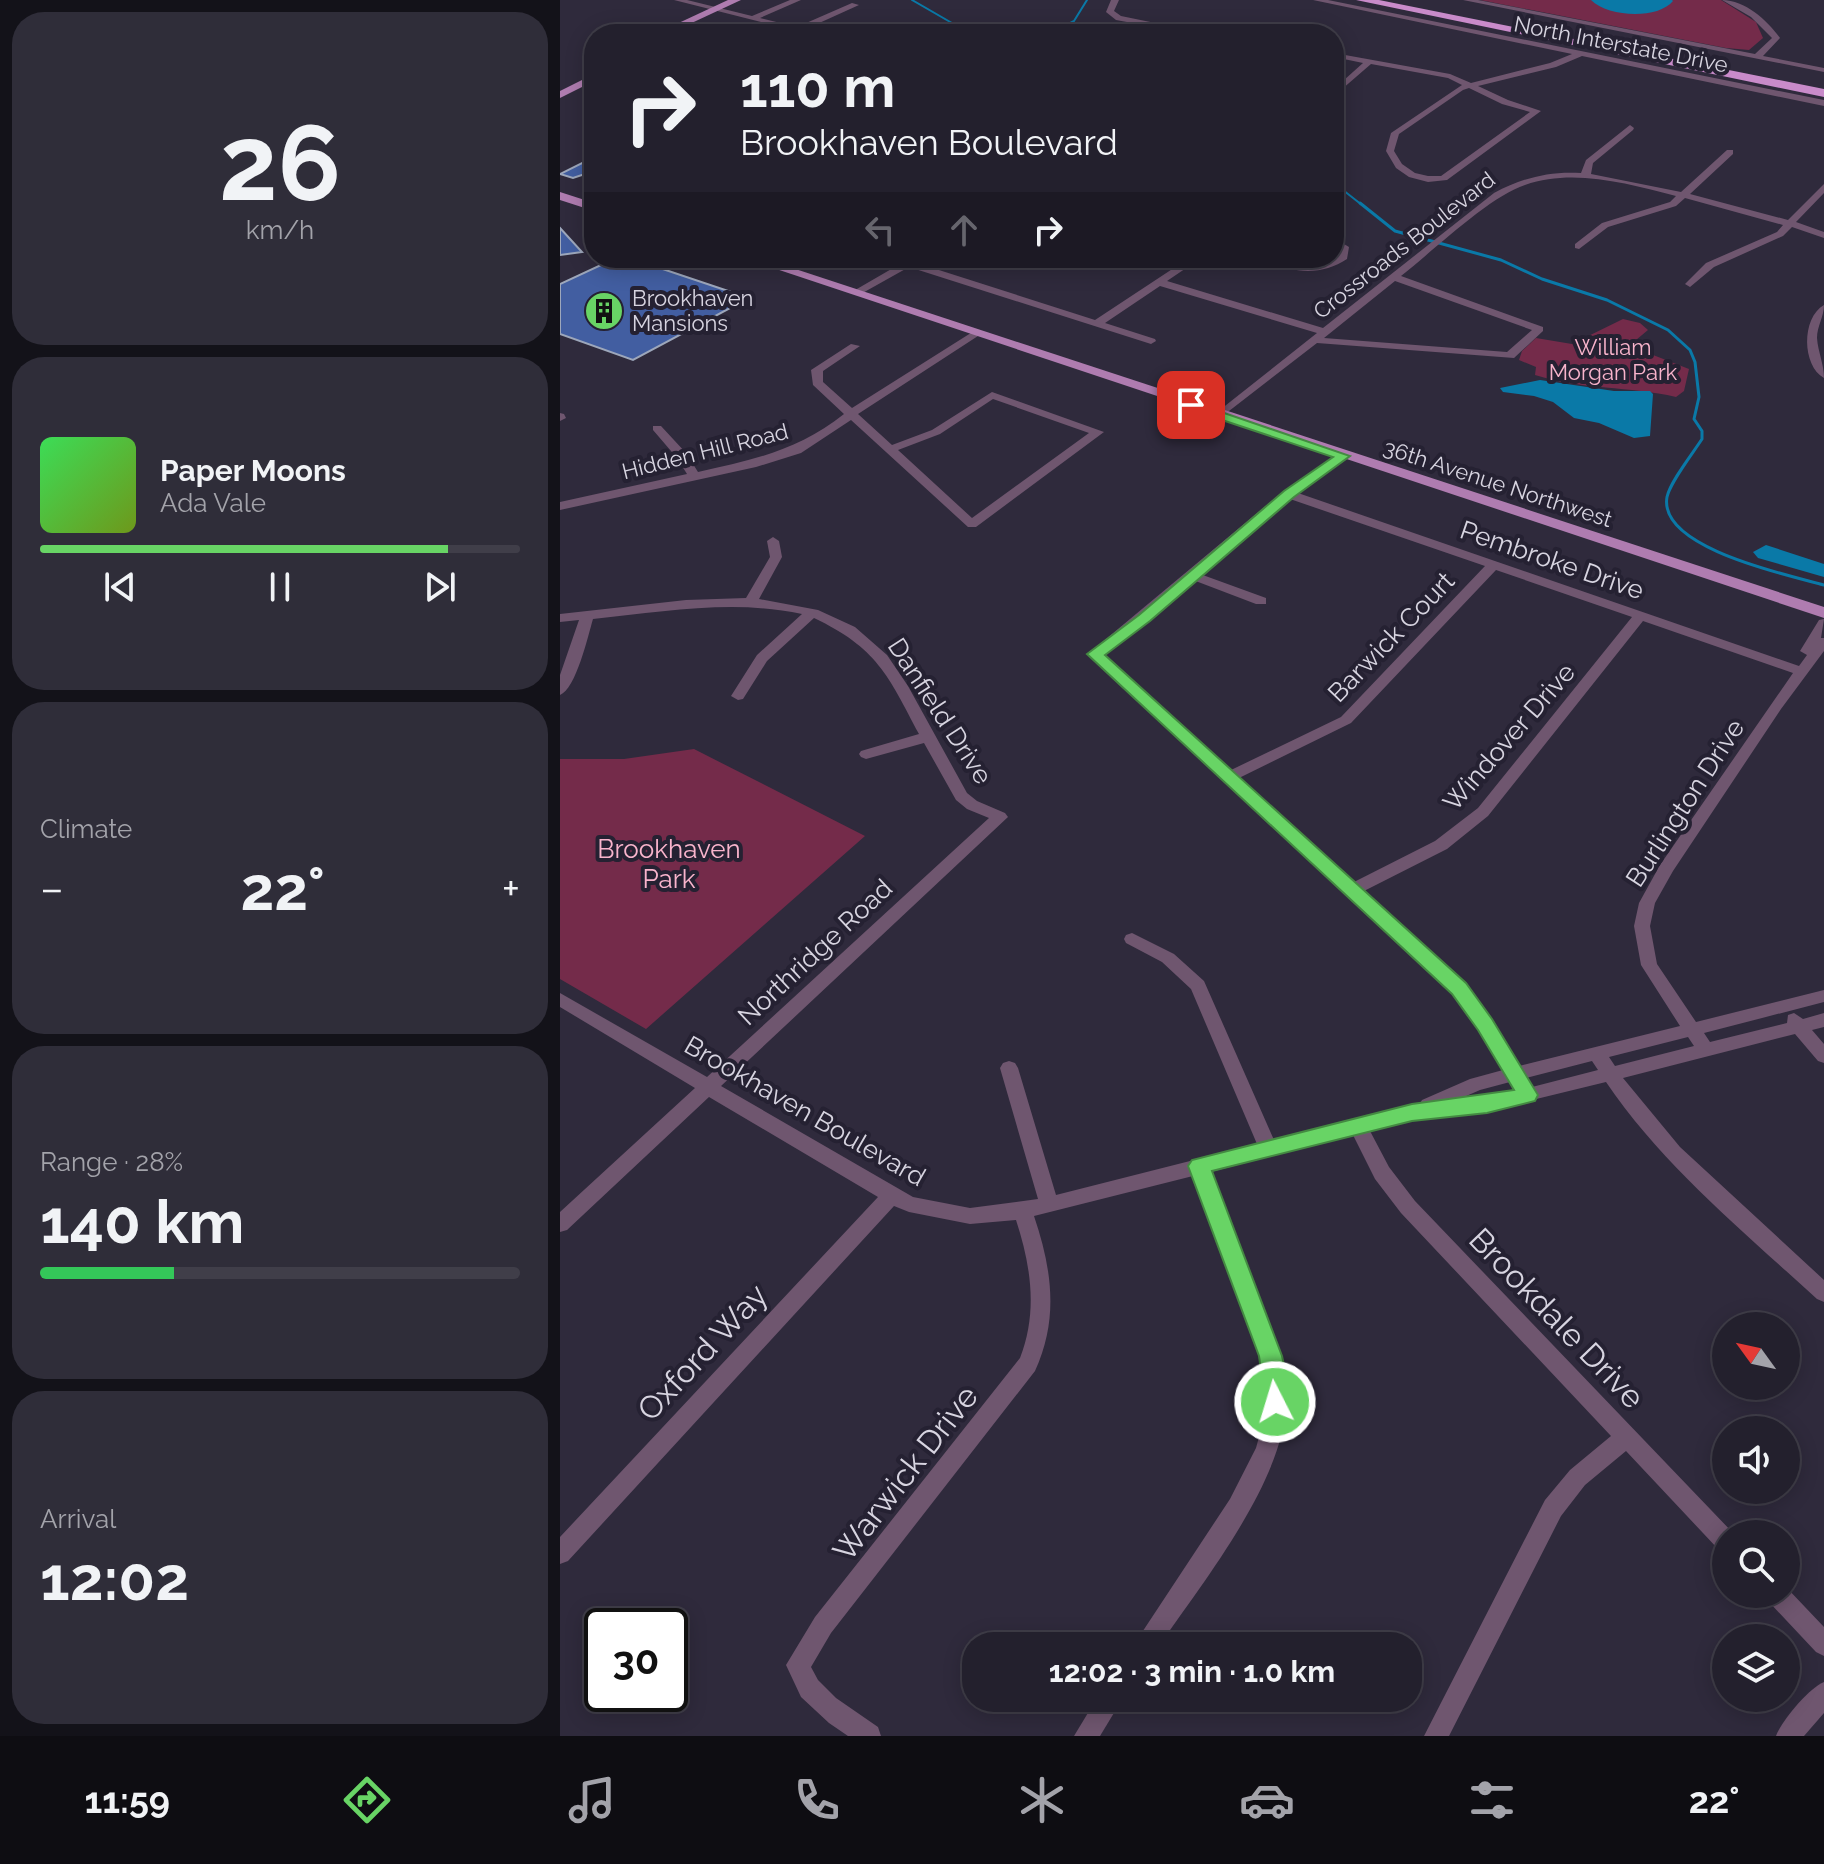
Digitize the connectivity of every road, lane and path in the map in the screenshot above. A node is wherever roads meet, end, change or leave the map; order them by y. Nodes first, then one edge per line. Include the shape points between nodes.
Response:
1 (678, 0) edge
2 (736, 0) edge
3 (797, 0) edge
4 (1115, 0) edge
5 (1317, 0) edge
6 (1362, 0) edge
7 (1391, 0) edge
8 (1467, 0) edge
9 (1726, 0) edge
10 (855, 5) dead end
11 (714, 9) junction
12 (753, 18) junction
13 (682, 24) edge
14 (778, 24) edge
15 (810, 24) edge
16 (1133, 24) edge
17 (1580, 54) junction
18 (1344, 57) edge
19 (1757, 57) junction
20 (1370, 61) junction
21 (1824, 70) edge
22 (584, 82) edge
23 (1344, 84) edge
24 (1471, 85) junction
25 (1824, 86) edge
26 (1824, 93) edge
27 (560, 95) edge
28 (1824, 103) edge
29 (1630, 128) dead end
30 (1730, 152) dead end
31 (1585, 177) junction
32 (1824, 187) edge
33 (1683, 195) junction
34 (1791, 223) junction
35 (1824, 235) edge
36 (1579, 246) dead end
37 (779, 268) edge
38 (901, 268) edge
39 (921, 268) edge
40 (1180, 268) edge
41 (1305, 268) edge
42 (1326, 268) edge
43 (1395, 277) junction
44 (1158, 282) junction
45 (1690, 284) dead end
46 (855, 293) junction
47 (1824, 308) edge
48 (1097, 323) junction
49 (980, 336) junction
50 (1320, 336) junction
51 (1151, 341) dead end
52 (855, 346) dead end
53 (1824, 375) edge
54 (1220, 415) junction
55 (853, 416) junction
56 (657, 428) dead end
57 (891, 449) junction
58 (1338, 454) junction
59 (695, 477) junction
60 (1289, 494) junction
61 (560, 506) edge
62 (773, 541) dead end
63 (1494, 565) junction
64 (1193, 576) junction
65 (1261, 601) dead end
66 (751, 602) junction
67 (811, 613) junction
68 (1824, 613) edge
69 (587, 616) junction
70 (1640, 616) junction
71 (560, 618) edge
72 (1824, 623) edge
73 (1824, 642) edge
74 (1800, 671) junction
75 (560, 691) edge
76 (738, 696) dead end
77 (927, 737) junction
78 (866, 754) dead end
79 (1229, 777) junction
80 (1000, 817) joint
81 (1353, 890) junction
82 (1132, 939) dead end
83 (1824, 996) edge
84 (560, 999) edge
85 (1783, 1006) junction
86 (1824, 1020) edge
87 (1798, 1027) junction
88 (1691, 1029) junction
89 (1706, 1050) junction
90 (1597, 1054) junction
91 (1824, 1056) edge
92 (1009, 1068) dead end
93 (1514, 1074) junction
94 (1610, 1076) junction
95 (708, 1086) junction
96 (1527, 1095) junction
97 (1412, 1113) junction
98 (1358, 1126) junction
99 (1268, 1148) junction
100 (1199, 1166) junction
101 (892, 1195) junction
102 (1049, 1204) junction
103 (1023, 1211) junction
104 (560, 1224) edge
105 (1824, 1293) edge
106 (1627, 1437) junction
107 (1712, 1526) edge
108 (560, 1553) edge
109 (1790, 1608) edge
110 (1154, 1632) edge
111 (1824, 1644) edge
112 (1824, 1694) edge
113 (1102, 1712) edge
114 (869, 1736) edge
115 (1086, 1736) edge
116 (1436, 1736) edge
117 (1788, 1736) edge

1 - 11 street
2 - 11 main road
3 - 12 street
4 - 16 street via 1111,14
5 - 17 street, North Interstate Drive
6 - 26 highway
7 - 25 highway
8 - 19 street
9 - 19 street via 1767,29 1764,33 1771,42
10 - 15 street
11 - 12 street
11 - 13 main road
12 - 14 street
17 - 24 street
17 - 28 street, North Interstate Drive
18 - 20 street
19 - 21 street
20 - 23 street
20 - 24 street
22 - 27 main road
24 - 24 street via 1391,138 1390,151 1399,166 1430,186 1537,111
29 - 31 street via 1589,162
30 - 33 street
31 - 33 street, Crossroads Boulevard
31 - 43 street, Crossroads Boulevard via 1549,178 1501,192
32 - 34 street
33 - 34 street, Crossroads Boulevard
33 - 36 street via 1665,208 1605,225
34 - 35 street, Crossroads Boulevard
34 - 45 street via 1776,236 1710,265
37 - 46 main road, 36th Avenue Northwest
38 - 46 street
39 - 48 street
40 - 44 street
41 - 42 street
43 - 50 street, Crossroads Boulevard
43 - 50 street via 1539,329 1510,356
44 - 48 street
44 - 50 street
46 - 49 main road, 36th Avenue Northwest
47 - 53 street via 1810,337
48 - 51 street
49 - 54 main road, 36th Avenue Northwest
49 - 55 street, Hidden Hill Road via 878,406
50 - 54 street, Crossroads Boulevard
52 - 55 street via 822,366 815,378
54 - 58 main road, 36th Avenue Northwest
55 - 57 street
55 - 59 street, Hidden Hill Road via 783,455
56 - 59 street
57 - 57 street via 972,524 1098,432 992,395 936,432
58 - 60 street
58 - 68 main road, 36th Avenue Northwest
59 - 61 street, Hidden Hill Road
60 - 63 street, Pembroke Drive
60 - 64 street
62 - 66 street via 776,557
63 - 70 street, Pembroke Drive
63 - 79 street, Barwick Court via 1346,720
64 - 65 street
64 - 79 street via 1095,654
66 - 67 street, Danfield Drive
66 - 69 street, Danfield Drive via 691,602
67 - 76 street via 762,658
67 - 77 street, Danfield Drive via 851,631 880,656
69 - 71 street, Danfield Drive
69 - 75 street
70 - 74 street, Pembroke Drive
70 - 81 street, Windover Drive via 1483,812 1441,845
72 - 74 street, Burlington Drive
73 - 74 street, Burlington Drive
74 - 88 street, Burlington Drive via 1647,903 1642,926 1649,965
77 - 78 street
77 - 80 street, Danfield Drive via 961,796
79 - 81 street
80 - 95 street, Northridge Road
81 - 93 street via 1459,988
82 - 99 street via 1156,950 1198,986
83 - 85 street, Brookhaven Boulevard
84 - 95 street, Brookhaven Boulevard
85 - 87 street
85 - 88 street, Brookhaven Boulevard
86 - 87 street, Brookhaven Boulevard
87 - 89 street, Brookhaven Boulevard
87 - 91 street
88 - 89 street, Burlington Drive
88 - 90 street, Brookhaven Boulevard
89 - 94 street, Brookhaven Boulevard
90 - 93 street, Brookhaven Boulevard
90 - 94 street
92 - 102 street
93 - 96 street
93 - 97 street, Brookhaven Boulevard via 1476,1084
94 - 96 street, Brookhaven Boulevard
94 - 105 street via 1688,1170
95 - 101 street, Brookhaven Boulevard
95 - 104 street, Northridge Road
96 - 97 street, Brookhaven Boulevard
97 - 98 street, Brookhaven Boulevard
98 - 99 street, Brookhaven Boulevard
98 - 106 street, Brookdale Drive via 1382,1173 1408,1207
99 - 100 street, Brookhaven Boulevard
100 - 102 street, Brookhaven Boulevard
100 - 110 street via 1270,1356 1276,1380 1274,1424 1245,1492
101 - 103 street, Brookhaven Boulevard via 949,1214
101 - 108 street, Oxford Way
102 - 103 street, Brookhaven Boulevard
103 - 114 street, Warwick Drive via 1038,1261 1043,1306 1028,1364 823,1625 798,1665 816,1699
106 - 107 street, Brookdale Drive
106 - 116 street via 1584,1470 1553,1508
109 - 111 street
112 - 117 street
113 - 115 street

